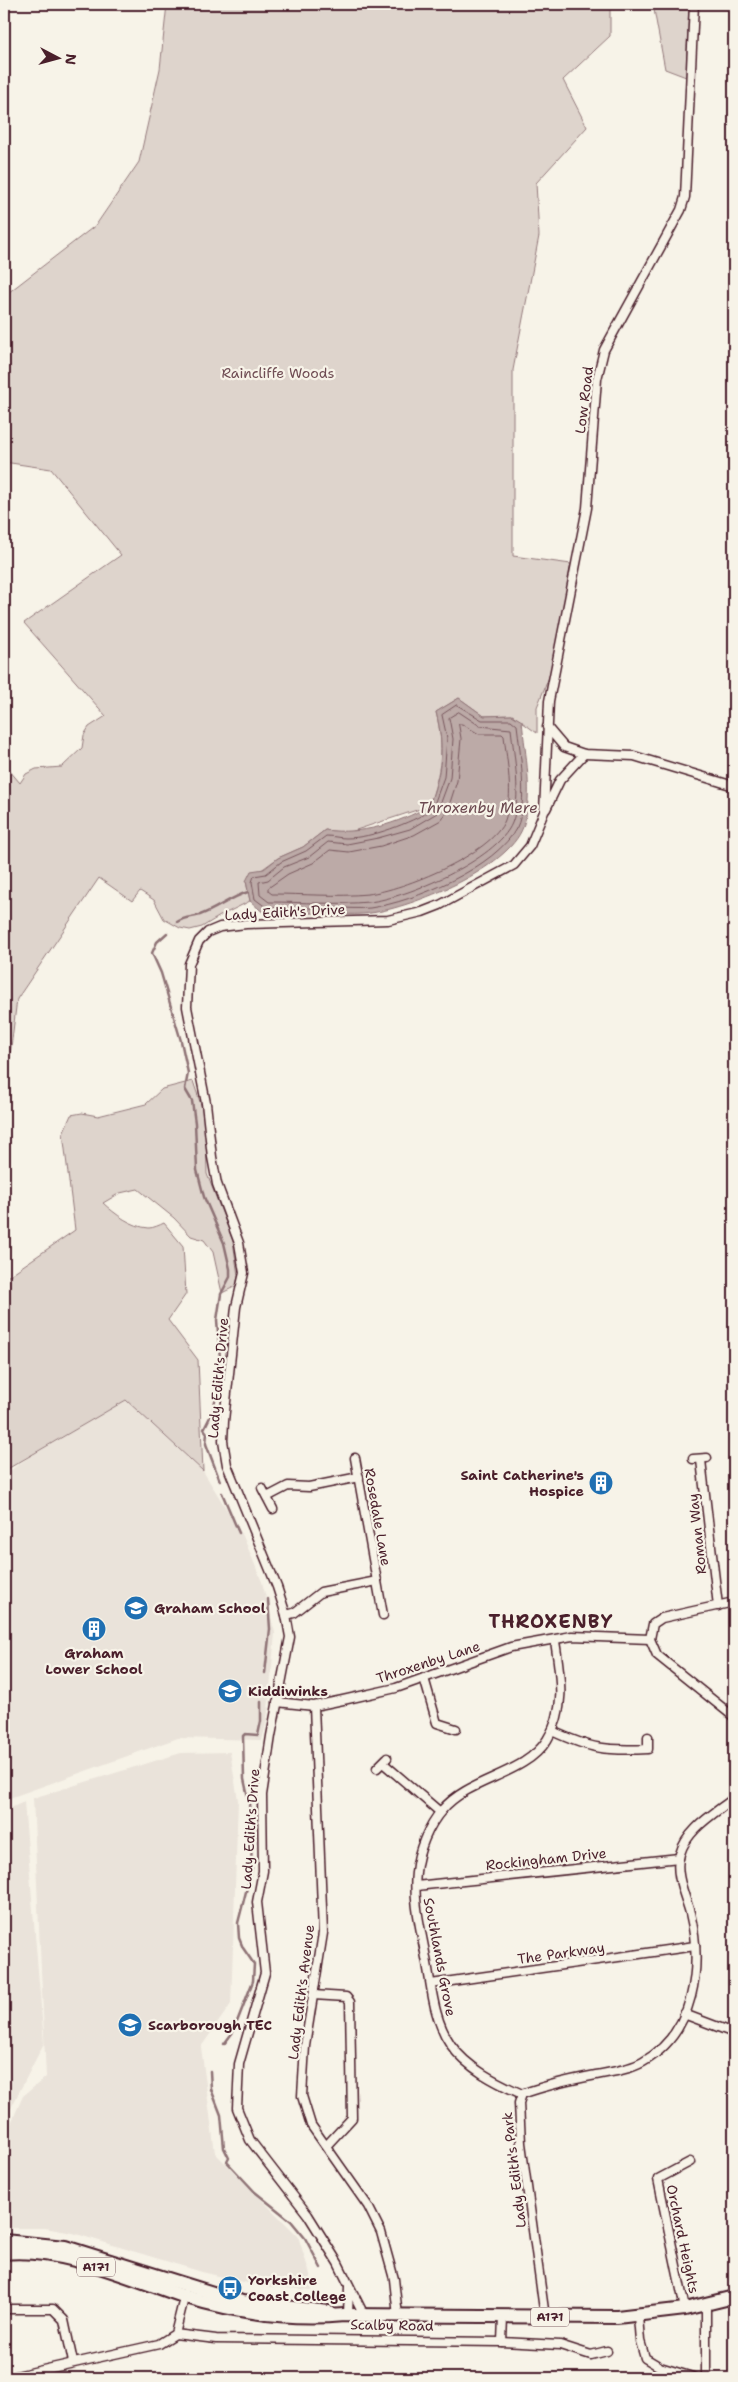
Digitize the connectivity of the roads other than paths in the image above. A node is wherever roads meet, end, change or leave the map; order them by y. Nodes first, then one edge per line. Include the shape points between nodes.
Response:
1 (694, 4) edge
2 (547, 727) junction
3 (584, 754) junction
4 (734, 786) edge
5 (544, 812) junction
6 (355, 1458) dead end
7 (701, 1459) dead end
8 (359, 1477) junction
9 (262, 1488) dead end
10 (267, 1497) junction
11 (272, 1509) dead end
12 (377, 1581) junction
13 (734, 1602) edge
14 (718, 1606) junction
15 (286, 1615) junction
16 (383, 1615) dead end
17 (650, 1639) junction
18 (555, 1641) junction
19 (424, 1678) junction
20 (276, 1702) junction
21 (314, 1706) junction
22 (734, 1718) edge
23 (456, 1729) dead end
24 (552, 1731) junction
25 (648, 1737) dead end
26 (382, 1763) dead end
27 (734, 1798) edge
28 (440, 1812) junction
29 (679, 1858) junction
30 (416, 1886) junction
31 (694, 1946) junction
32 (430, 1984) junction
33 (313, 1995) junction
34 (684, 2014) junction
35 (734, 2033) edge
36 (522, 2094) junction
37 (327, 2145) junction
38 (690, 2162) dead end
39 (4, 2241) edge
40 (4, 2253) edge
41 (349, 2284) junction
42 (186, 2291) junction
43 (734, 2296) edge
44 (706, 2305) junction
45 (4, 2309) edge
46 (685, 2310) junction
47 (346, 2315) junction
48 (364, 2315) junction
49 (398, 2316) junction
50 (638, 2316) junction
51 (503, 2317) junction
52 (545, 2317) junction
53 (175, 2334) junction
54 (502, 2342) junction
55 (607, 2351) dead end
56 (73, 2362) junction
57 (8, 2378) edge
58 (696, 2378) edge
59 (706, 2378) edge

1 - 2 street, Low Road via 685,197 681,210 604,350 595,395 586,508 549,701
2 - 3 street via 564,747
2 - 5 street, Lady Edith's Drive
3 - 4 street via 634,756
3 - 5 street via 560,780
5 - 15 street, Lady Edith's Drive via 536,836 514,866 440,905 388,920 220,927 199,940 189,964 187,1007 206,1103 212,1157 217,1184 239,1243 244,1273 236,1307 224,1421 227,1465
6 - 8 street, Rosedale Lane
7 - 14 street, Roman Way
8 - 10 street via 309,1487 288,1486
8 - 12 street, Rosedale Lane
9 - 10 street
10 - 11 street
12 - 15 street, Rosedale Lane via 321,1592 294,1613
12 - 16 street, Rosedale Lane
13 - 14 street
14 - 17 street via 662,1618 653,1624
15 - 20 street, Lady Edith's Drive via 290,1637
17 - 18 street, Throxenby Lane via 572,1636
17 - 22 street via 657,1655
18 - 19 street, Throxenby Lane via 511,1647
18 - 24 street, Southlands Grove via 561,1697
19 - 21 street, Throxenby Lane via 396,1688
19 - 23 street via 437,1722
20 - 21 street, Throxenby Lane
20 - 41 street, Lady Edith's Drive via 262,1795 263,1871 257,1902 265,1973 239,2064 237,2108 250,2140 308,2215
21 - 33 street, Lady Edith's Avenue via 323,1933
24 - 25 street via 597,1748 648,1749
24 - 28 street, Southlands Grove via 539,1752 460,1794
26 - 28 street
27 - 29 street via 691,1833
28 - 30 street, Southlands Grove via 420,1854
29 - 30 street, Rockingham Drive
29 - 31 street, Lady Edith's Park via 679,1876 691,1918
30 - 32 street, Southlands Grove
31 - 32 street, The Parkway
31 - 34 street, Lady Edith's Park via 695,1982
32 - 36 street, Southlands Grove via 437,2016 452,2046 469,2064
33 - 37 street, Lady Edith's Avenue via 302,2096 311,2125
33 - 37 street via 346,1997 350,2002 352,2118
34 - 35 street
34 - 36 street, Lady Edith's Park via 663,2045 638,2065 542,2086
36 - 52 street, Lady Edith's Park via 519,2103 521,2144
37 - 49 street, Lady Edith's Avenue via 368,2206 381,2232 394,2279
38 - 46 street, Orchard Heights via 658,2179
39 - 42 highway, Scalby Road / A171 via 65,2247
40 - 42 highway, Scalby Road / A171 via 65,2258
41 - 47 street
41 - 48 street, Lady Edith's Drive
42 - 47 highway, Scalby Road / A171 via 217,2305 267,2314 313,2318
42 - 53 street
43 - 44 highway, Scalby Road / A171
44 - 46 highway, Scalby Road / A171
44 - 59 street
45 - 56 street via 53,2309 64,2320
46 - 50 highway, Scalby Road / A171
47 - 48 highway, Scalby Road / A171
48 - 49 highway, Scalby Road / A171
49 - 51 highway, Scalby Road / A171
50 - 52 highway, Scalby Road / A171
50 - 58 street via 645,2358 660,2367
51 - 52 highway, Scalby Road / A171
51 - 54 street
53 - 54 street, Scalby Road via 216,2339
53 - 56 street via 159,2344
54 - 55 street, Scalby Road via 560,2344 591,2355
56 - 57 street

